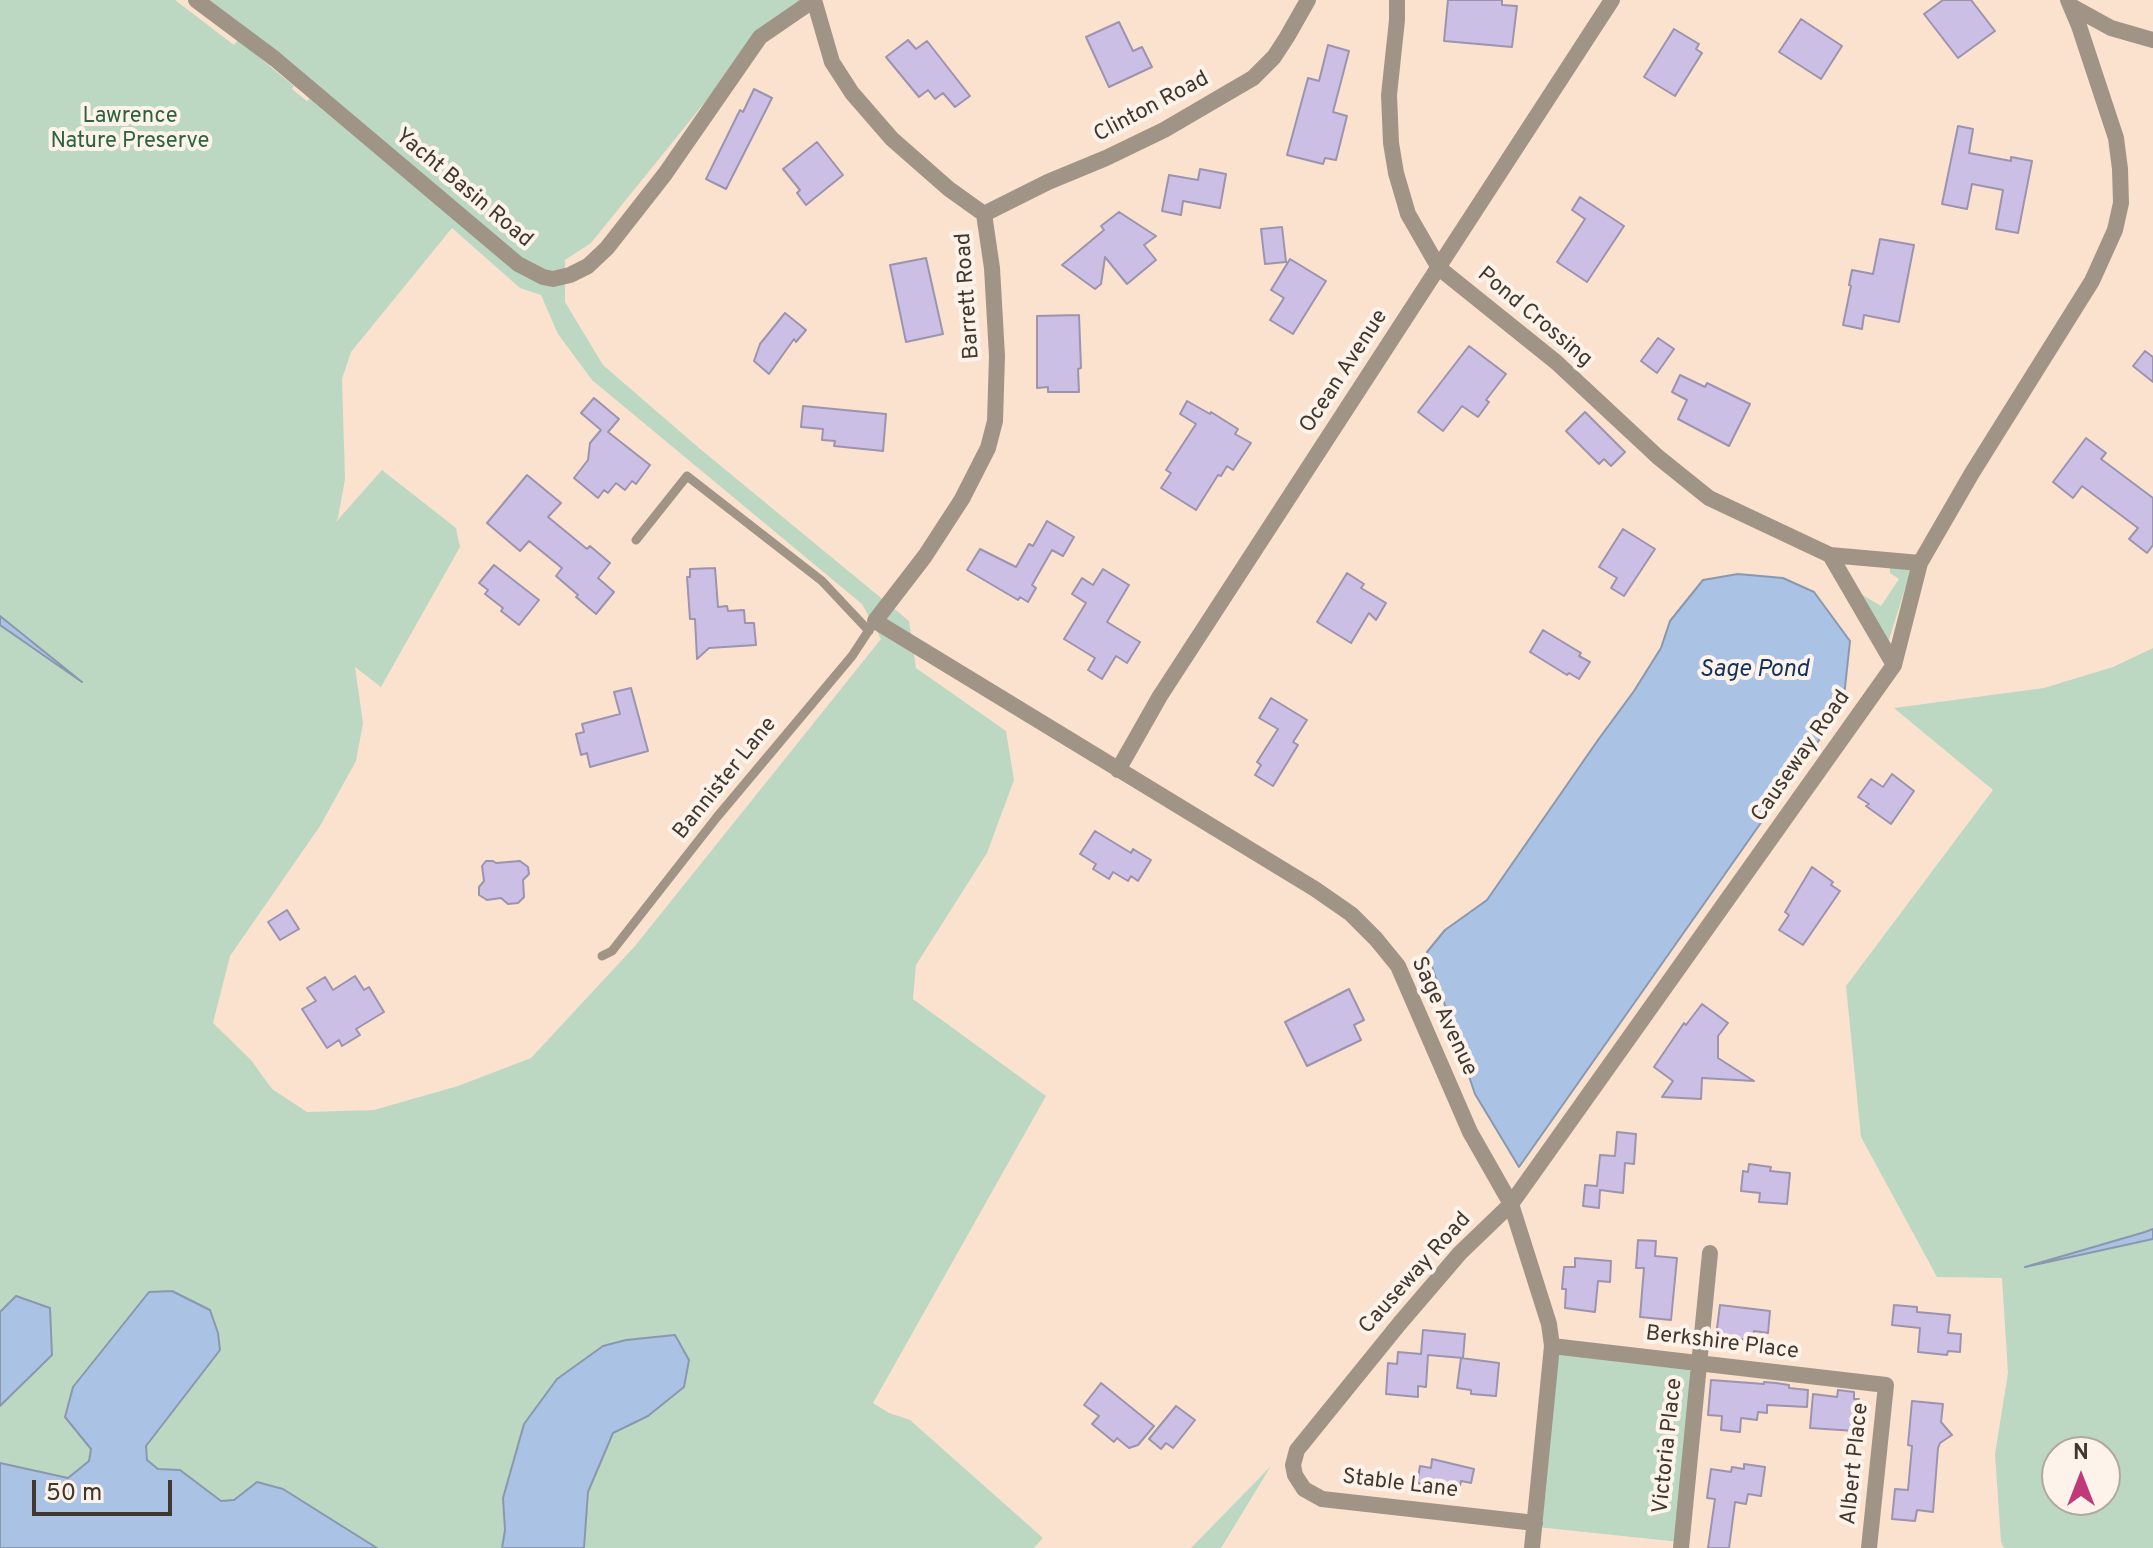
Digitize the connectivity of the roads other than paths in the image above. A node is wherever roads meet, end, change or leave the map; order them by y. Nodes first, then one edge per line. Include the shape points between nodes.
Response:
1 (196, 0) edge
2 (814, 0) edge
3 (1308, 0) edge
4 (1397, 0) edge
5 (1612, 0) edge
6 (2069, 3) edge
7 (2153, 40) edge
8 (984, 214) junction
9 (1439, 268) junction
10 (636, 540) dead end
11 (1830, 555) junction
12 (1920, 563) junction
13 (872, 626) junction
14 (1894, 665) junction
15 (1118, 770) junction
16 (602, 956) dead end
17 (1511, 1204) junction
18 (1710, 1253) dead end
19 (1552, 1346) junction
20 (1699, 1363) junction
21 (1886, 1385) joint
22 (1297, 1450) joint
23 (1535, 1523) junction
24 (1532, 1548) edge
25 (1681, 1548) edge
26 (1869, 1548) edge

1 - 2 street, Yacht Basin Road via 275,59 518,264 553,279 588,266 607,248 760,37
2 - 8 street, Barrett Road via 832,62 852,93 892,139
3 - 8 street, Clinton Road via 1274,57 1253,78 1164,130
4 - 9 street, Pond Crossing via 1389,95 1391,143 1408,214
5 - 9 street, Ocean Avenue
6 - 7 street via 2111,28
6 - 12 street, Causeway Road via 2116,138 2121,203 2115,230 2092,281
8 - 13 street, Barrett Road via 997,356 995,421 988,448 925,556
9 - 11 street, Pond Crossing via 1556,362 1709,498
9 - 15 street, Ocean Avenue via 1160,696
10 - 13 lane via 687,476
11 - 12 street, Pond Crossing
11 - 14 street
12 - 14 street, Causeway Road
13 - 15 street, Sage Avenue
13 - 16 lane, Bannister Lane via 612,951
14 - 17 street, Causeway Road
15 - 17 street, Sage Avenue via 1315,889 1376,939 1398,966 1470,1132
17 - 19 street, Sage Avenue
17 - 22 street, Causeway Road via 1460,1253
18 - 20 street, Victoria Place
19 - 20 street, Berkshire Place
19 - 23 street, Sage Avenue
20 - 21 street, Berkshire Place
20 - 25 street, Victoria Place
21 - 26 street, Albert Place
22 - 23 street, Stable Lane via 1295,1475 1304,1489 1322,1499
23 - 24 street, Sage Avenue

